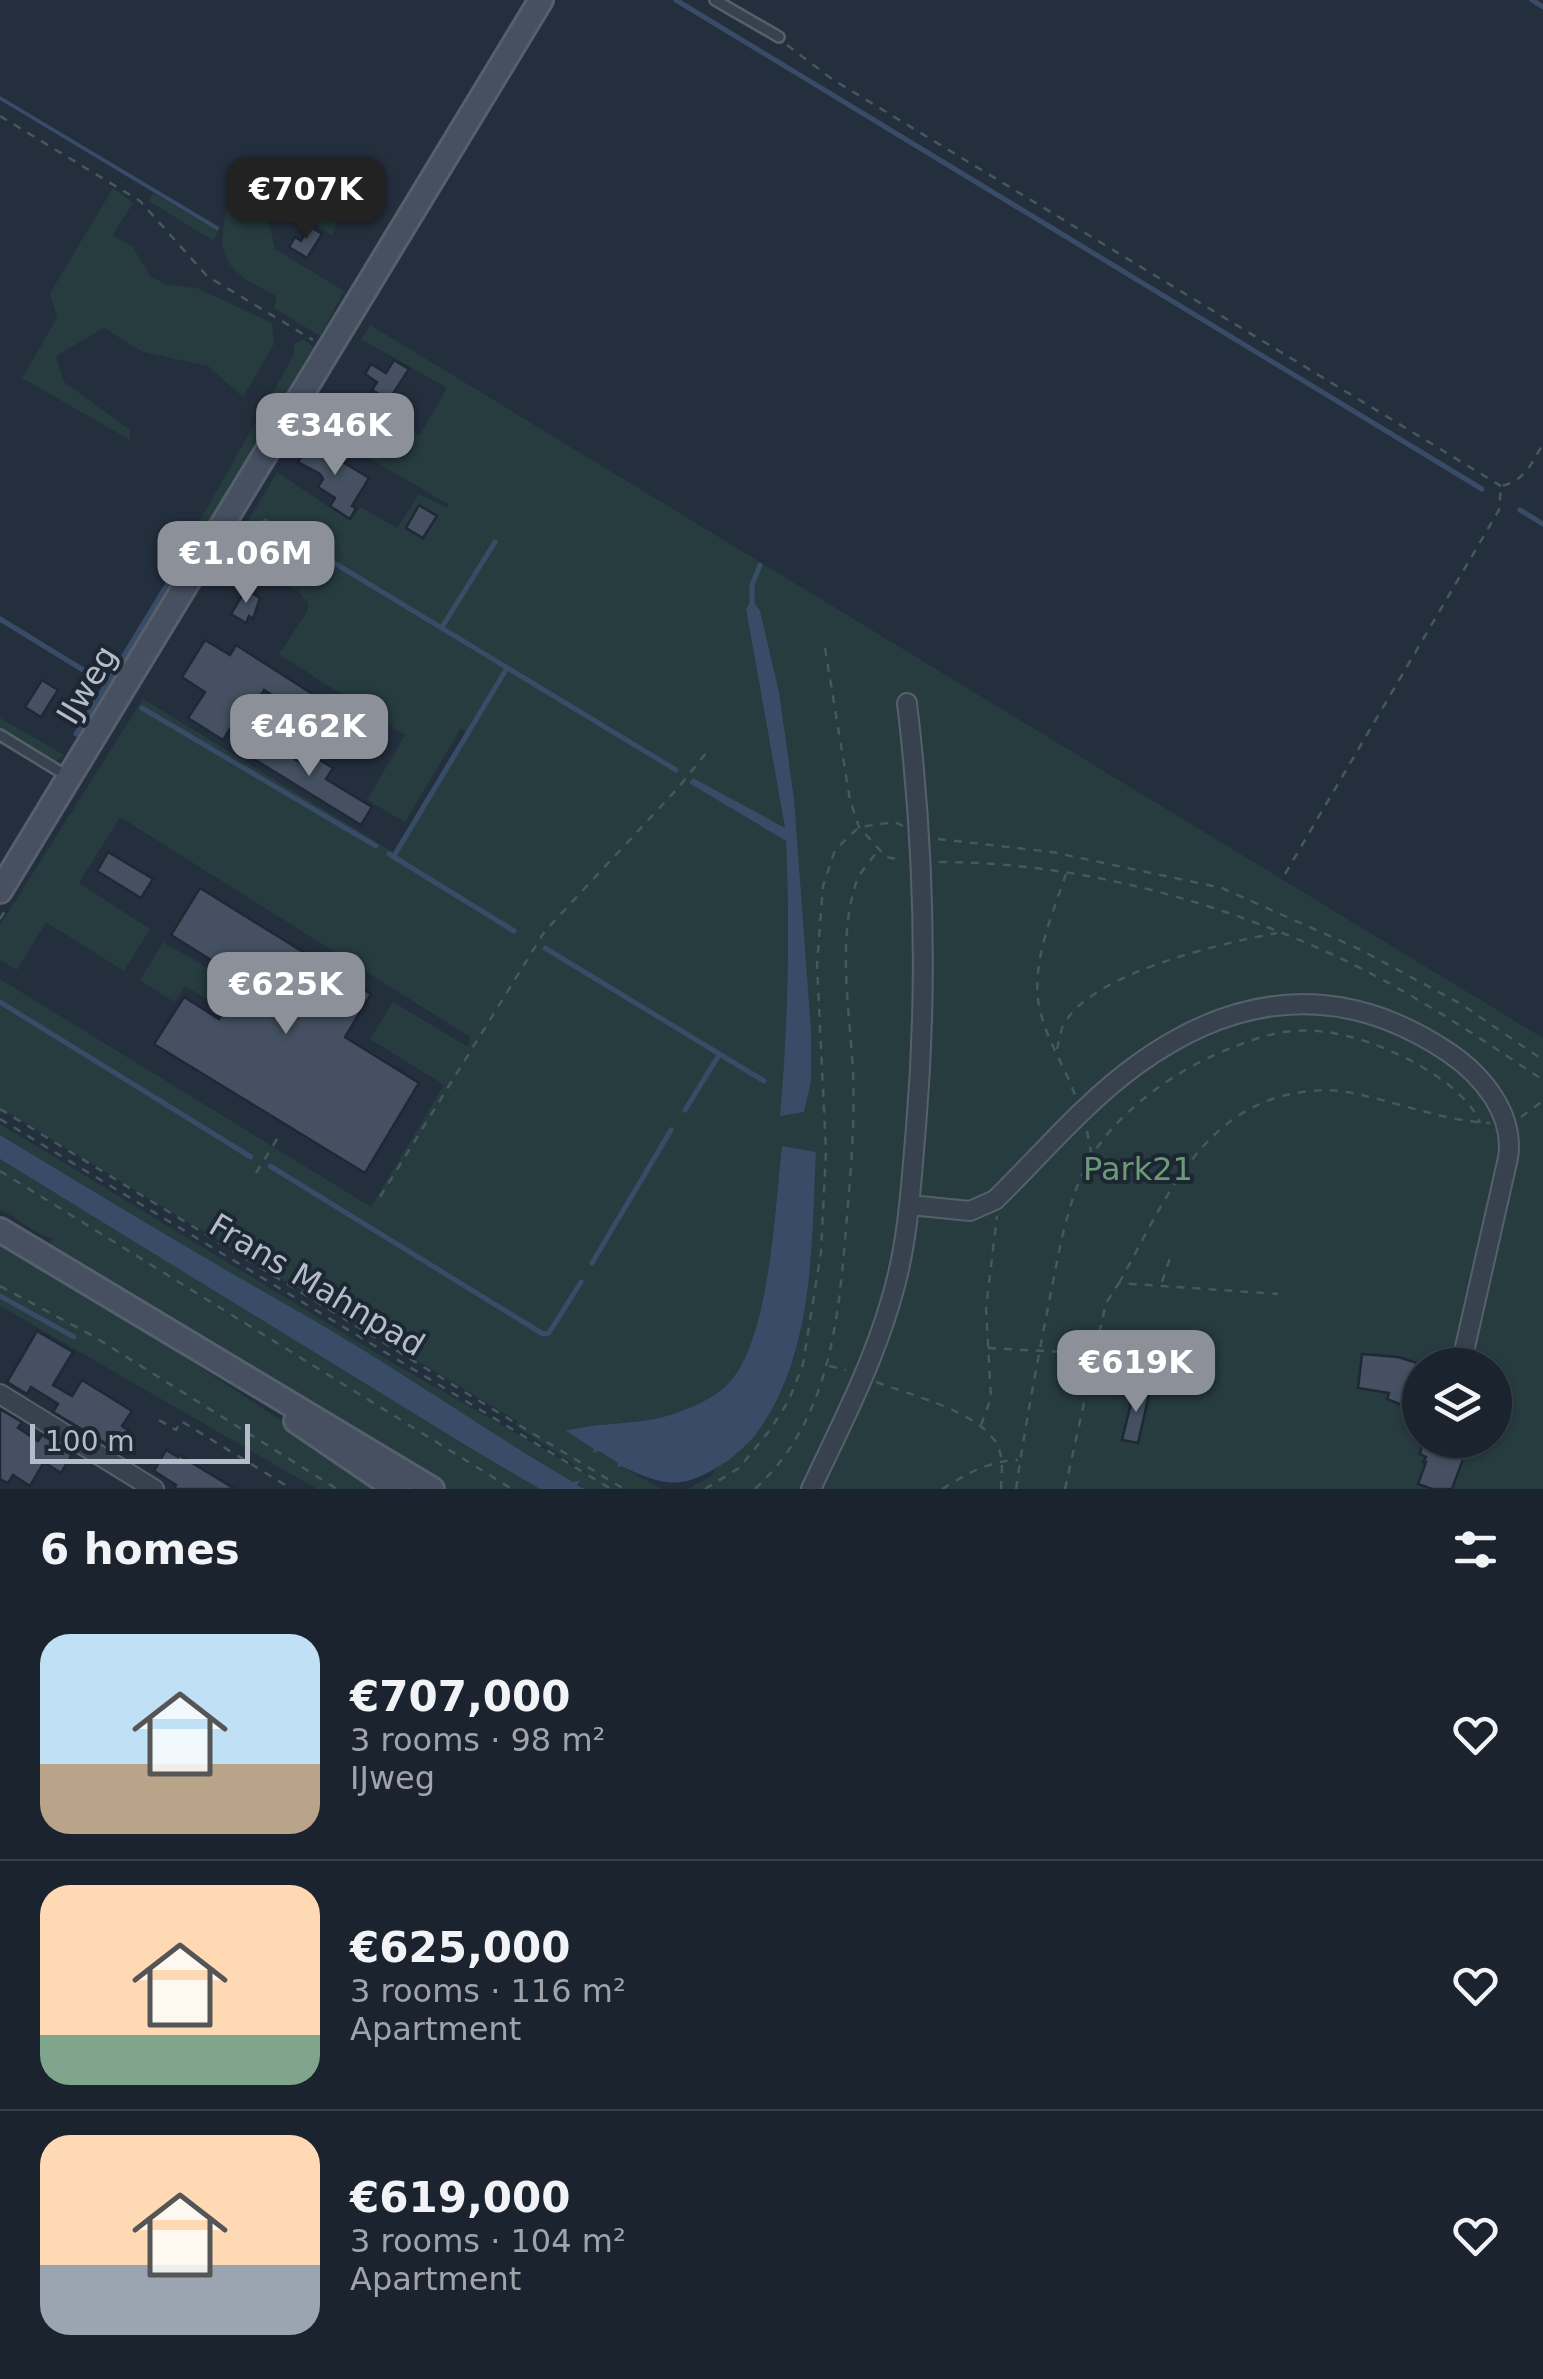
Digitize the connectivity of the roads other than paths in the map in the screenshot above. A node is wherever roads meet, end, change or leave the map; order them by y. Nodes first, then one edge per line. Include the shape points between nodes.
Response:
1 (541, 0) edge
2 (716, 0) edge
3 (779, 38) road end
4 (907, 702) dead end
5 (0, 736) edge
6 (69, 778) junction
7 (2, 883) edge
8 (910, 1205) junction
9 (0, 1230) edge
10 (158, 1324) junction
11 (1466, 1348) edge
12 (0, 1394) edge
13 (154, 1489) edge
14 (396, 1489) edge
15 (432, 1489) edge
16 (811, 1489) edge

1 - 6 street, IJweg
2 - 3 lane
4 - 8 street via 925,919
5 - 6 lane
6 - 7 street, IJweg
8 - 11 street via 970,1210 995,1200 1137,1064 1224,1018 1290,1004 1362,1010 1430,1040 1475,1076 1508,1123 1508,1158
8 - 16 street via 892,1298 864,1377
9 - 10 street
10 - 14 street
10 - 15 street
12 - 13 street

